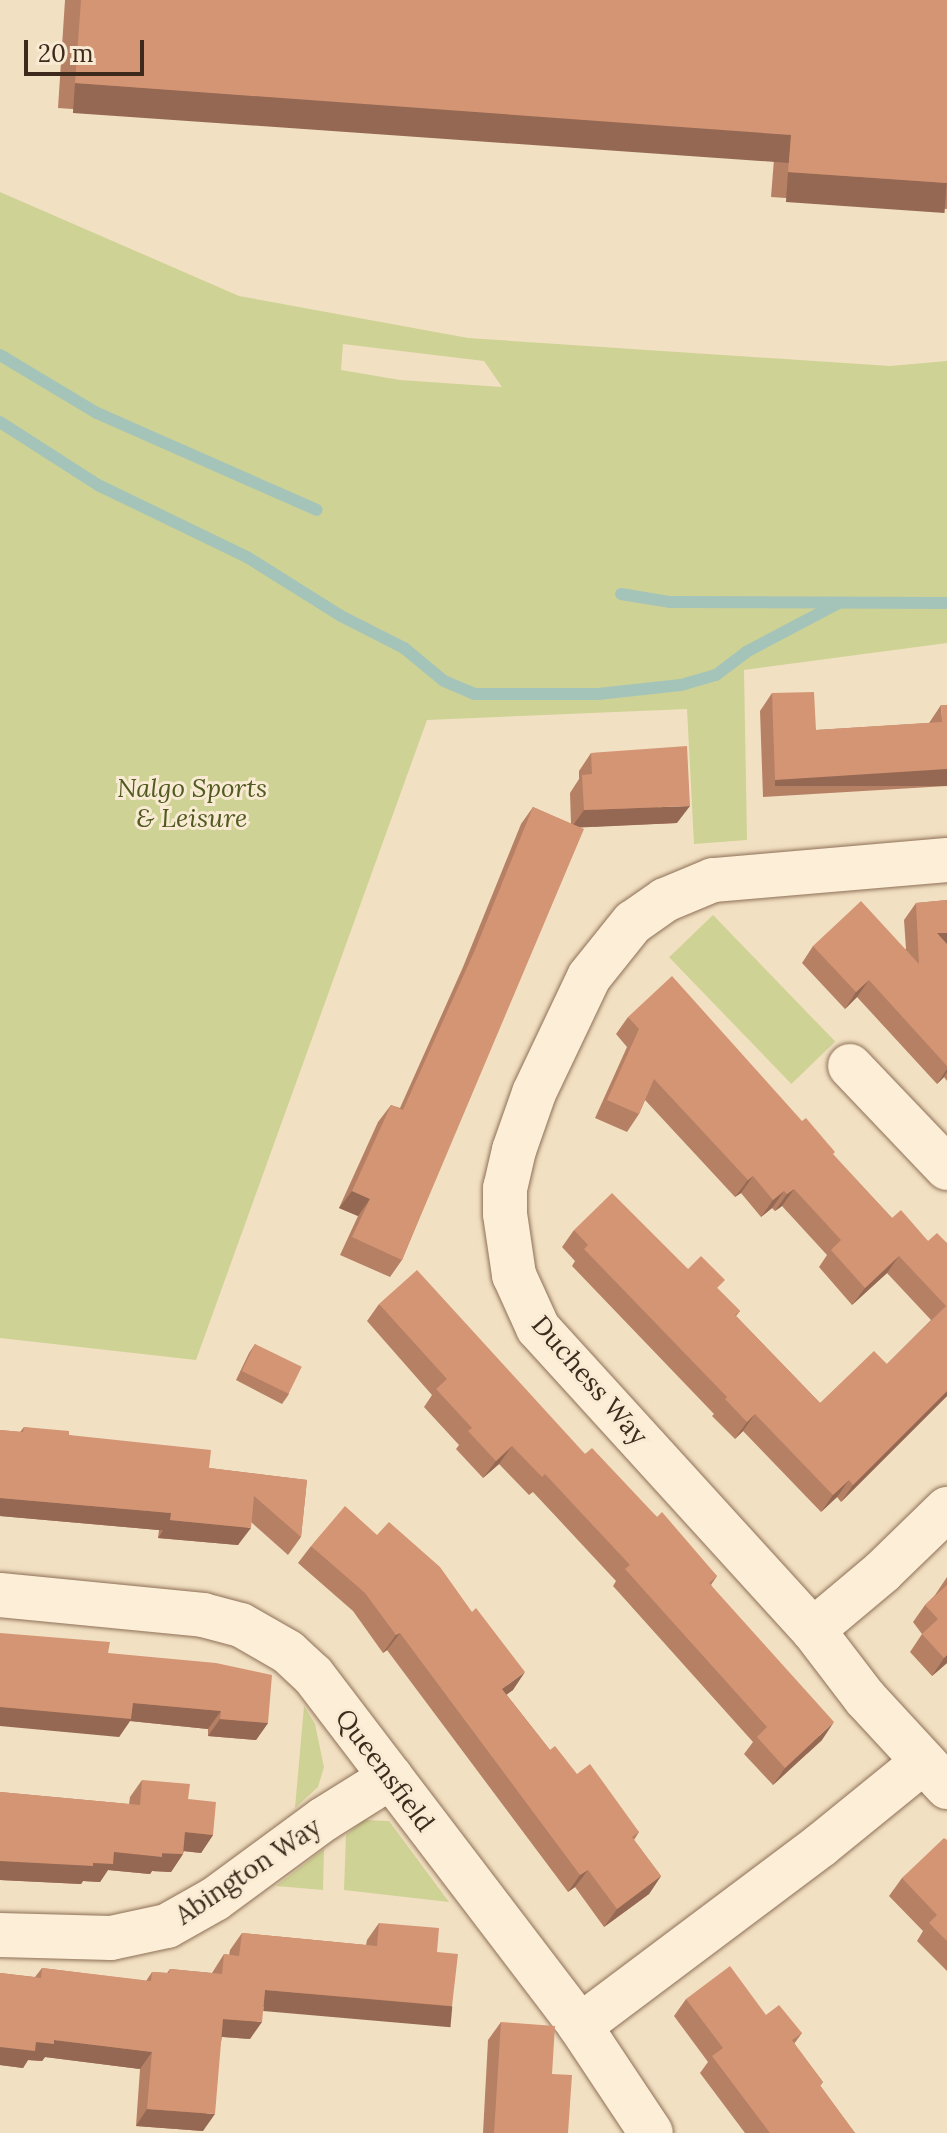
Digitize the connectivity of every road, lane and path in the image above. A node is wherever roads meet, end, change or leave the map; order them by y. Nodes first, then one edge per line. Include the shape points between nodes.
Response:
1 (947, 860) edge
2 (850, 1066) dead end
3 (947, 1168) edge
4 (947, 1509) edge
5 (0, 1595) edge
6 (813, 1630) junction
7 (934, 1775) edge
8 (391, 1777) junction
9 (0, 1935) edge
10 (580, 2026) junction
11 (651, 2133) edge

1 - 6 street, Duchess Way via 713,880 665,900 633,922 589,977 534,1093 505,1188 507,1247 538,1328
2 - 3 street
4 - 6 street
5 - 8 street, Queensfield via 203,1615 267,1636 313,1675
6 - 7 street, Duchess Way
7 - 10 street, Duchess Way via 821,1845
8 - 9 street, Abington Way via 215,1899 167,1926 111,1938
8 - 10 street, Queensfield
10 - 11 street, Queensfield

